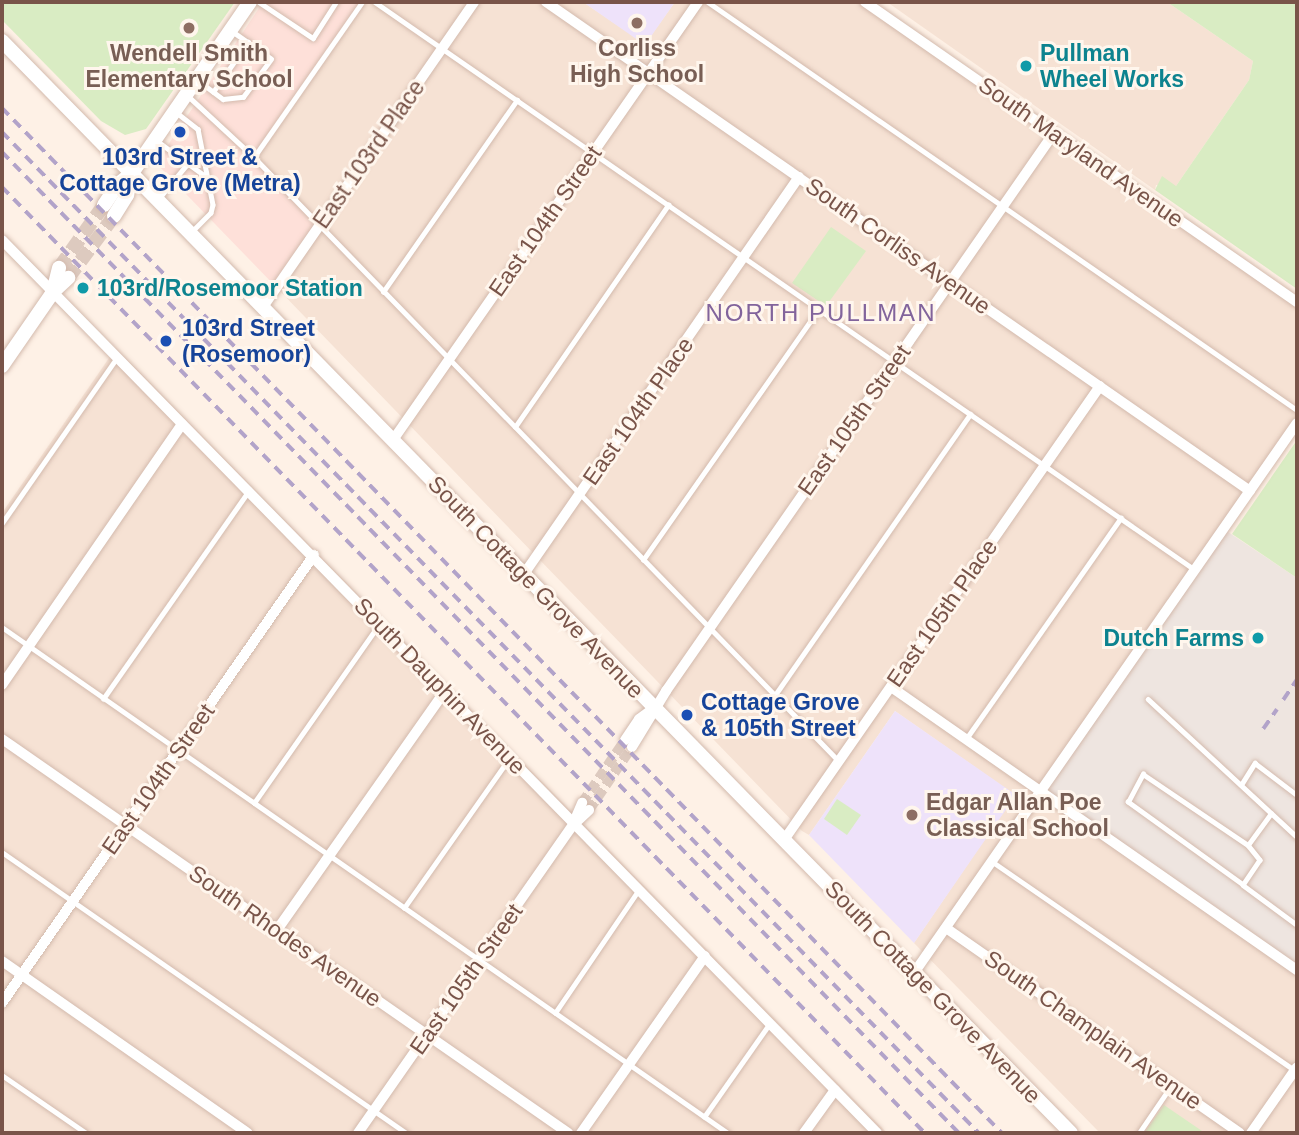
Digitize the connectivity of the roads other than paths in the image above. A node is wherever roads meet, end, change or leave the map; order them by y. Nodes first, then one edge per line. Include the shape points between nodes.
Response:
1 (250, 2) edge
2 (259, 2) edge
3 (336, 2) edge
4 (362, 2) edge
5 (375, 2) edge
6 (474, 2) edge
7 (546, 2) edge
8 (698, 2) edge
9 (708, 2) edge
10 (865, 2) edge
11 (230, 30) junction
12 (2, 41) edge
13 (248, 42) junction
14 (442, 48) junction
15 (648, 73) junction
16 (196, 80) junction
17 (213, 92) junction
18 (187, 94) junction
19 (517, 100) junction
20 (175, 111) junction
21 (1054, 133) junction
22 (156, 139) junction
23 (593, 152) junction
24 (254, 157) junction
25 (188, 163) junction
26 (132, 173) junction
27 (799, 177) junction
28 (209, 180) junction
29 (158, 200) junction
30 (668, 205) junction
31 (1003, 206) junction
32 (109, 210) tunnel mouth
33 (319, 226) junction
34 (191, 233) junction
35 (2, 240) edge
36 (744, 257) junction
37 (64, 273) tunnel mouth
38 (950, 282) junction
39 (53, 292) junction
40 (383, 292) junction
41 (1297, 302) edge
42 (263, 307) junction
43 (819, 309) junction
44 (116, 359) junction
45 (449, 359) junction
46 (895, 362) junction
47 (2, 366) edge
48 (1100, 386) junction
49 (1297, 410) edge
50 (970, 414) junction
51 (182, 424) junction
52 (1297, 424) edge
53 (515, 427) junction
54 (393, 440) junction
55 (1045, 466) junction
56 (249, 490) junction
57 (1250, 491) junction
58 (580, 495) junction
59 (1121, 518) junction
60 (2, 523) edge
61 (314, 555) junction
62 (643, 560) junction
63 (1196, 570) junction
64 (524, 574) junction
65 (380, 623) junction
66 (2, 627) edge
67 (710, 628) junction
68 (29, 646) junction
69 (2, 685) edge
70 (891, 687) junction
71 (444, 691) junction
72 (775, 695) junction
73 (103, 699) junction
74 (1148, 699) dead end
75 (655, 708) junction
76 (2, 739) edge
77 (966, 740) junction
78 (629, 743) tunnel mouth
79 (177, 751) junction
80 (509, 758) junction
81 (839, 761) junction
82 (1241, 785) junction
83 (1041, 793) junction
84 (1297, 795) edge
85 (254, 803) junction
86 (585, 806) tunnel mouth
87 (1271, 813) junction
88 (126, 825) junction
89 (573, 825) junction
90 (1297, 837) edge
91 (784, 840) junction
92 (1248, 845) junction
93 (2, 852) edge
94 (330, 856) junction
95 (992, 861) junction
96 (1243, 885) junction
97 (639, 891) junction
98 (73, 901) junction
99 (404, 908) junction
100 (1297, 925) edge
101 (946, 928) junction
102 (277, 930) junction
103 (705, 956) junction
104 (479, 960) junction
105 (2, 961) edge
106 (1297, 970) edge
107 (914, 973) junction
108 (21, 975) junction
109 (2, 1003) edge
110 (555, 1013) junction
111 (770, 1023) junction
112 (427, 1035) junction
113 (629, 1064) junction
114 (1296, 1070) edge
115 (2, 1075) edge
116 (1171, 1086) junction
117 (835, 1090) junction
118 (374, 1110) junction
119 (704, 1116) junction
120 (86, 1133) edge
121 (248, 1133) edge
122 (358, 1133) edge
123 (407, 1133) edge
124 (568, 1133) edge
125 (581, 1133) edge
126 (728, 1133) edge
127 (804, 1133) edge
128 (877, 1133) edge
129 (1071, 1133) edge
130 (1139, 1133) edge
131 (1240, 1133) edge
132 (1251, 1133) edge

1 - 11 street
2 - 3 lane via 313,38
4 - 24 lane
5 - 14 lane
6 - 14 street, East 103rd Place
7 - 15 street, South Corliss Avenue
8 - 15 street, East 104th Street
9 - 31 lane
10 - 21 street, South Maryland Avenue
11 - 13 lane
11 - 16 street
12 - 26 street, South Cottage Grove Avenue
13 - 17 lane
13 - 17 lane via 271,59 243,97 223,99
14 - 19 lane
14 - 33 street, East 103rd Place
15 - 23 street, East 104th Street
15 - 27 street, South Corliss Avenue
16 - 17 lane
16 - 18 street
18 - 20 street
18 - 24 lane
19 - 23 lane
19 - 40 lane
20 - 22 street
20 - 28 lane via 198,129
21 - 31 street, East 105th Street
21 - 41 street, South Maryland Avenue
22 - 25 lane
22 - 26 street
23 - 30 lane
23 - 45 street, East 104th Street
24 - 33 lane
25 - 28 lane
25 - 29 lane
26 - 29 street, South Cottage Grove Avenue
26 - 32 street via 127,195
27 - 36 street, East 104th Place
27 - 38 street, South Corliss Avenue
28 - 34 lane via 211,213
29 - 34 street, South Cottage Grove Avenue
30 - 36 lane
30 - 53 lane
31 - 38 street, East 105th Street
31 - 49 lane
33 - 40 lane
33 - 42 street, East 103rd Place
34 - 42 street, South Cottage Grove Avenue
35 - 39 street, South Dauphin Avenue
36 - 43 lane
36 - 58 street, East 104th Place
37 - 39 street
38 - 46 street, East 105th Street
38 - 48 street, South Corliss Avenue
39 - 44 street, South Dauphin Avenue
39 - 47 street
40 - 45 lane
42 - 54 street, South Cottage Grove Avenue
43 - 46 lane
43 - 62 lane
44 - 51 street, South Dauphin Avenue
44 - 60 lane
45 - 53 lane
45 - 54 street, East 104th Street
46 - 50 lane
46 - 67 street, East 105th Street
48 - 55 street, East 105th Place
48 - 57 street, South Corliss Avenue
50 - 55 lane
50 - 72 lane
51 - 56 street, South Dauphin Avenue
51 - 68 street
52 - 57 street
53 - 58 lane
54 - 64 street, South Cottage Grove Avenue
55 - 59 lane
55 - 70 street, East 105th Place
56 - 61 street, South Dauphin Avenue
56 - 73 lane
57 - 63 street
58 - 62 lane
58 - 64 street, East 104th Place
59 - 63 lane
59 - 77 lane
61 - 65 street, South Dauphin Avenue
61 - 79 street, East 104th Street
62 - 67 lane
63 - 83 street
64 - 75 street, South Cottage Grove Avenue
65 - 71 street, South Dauphin Avenue
65 - 85 lane
66 - 68 lane
67 - 72 lane
67 - 75 street, East 105th Street
68 - 69 street
68 - 73 lane
70 - 77 street
70 - 81 street, East 105th Place
71 - 80 street, South Dauphin Avenue
71 - 94 street
72 - 81 lane
73 - 79 lane
74 - 82 lane
75 - 78 street, East 105th Street via 646,727
75 - 91 street, South Cottage Grove Avenue
76 - 88 street, South Rhodes Avenue
77 - 83 street
79 - 85 lane
79 - 88 street, East 104th Street
80 - 89 street, South Dauphin Avenue
80 - 99 lane
81 - 91 street, East 105th Place
82 - 84 lane via 1255,763
82 - 87 lane
83 - 95 street
83 - 106 street
85 - 94 lane
86 - 89 street, East 105th Street
87 - 90 lane
87 - 92 lane
88 - 98 street, East 104th Street
88 - 102 street, South Rhodes Avenue
89 - 97 street, South Dauphin Avenue
89 - 104 street, East 105th Street
91 - 107 street, South Cottage Grove Avenue
92 - 96 lane via 1260,860
92 - 96 lane via 1143,774 1128,802
93 - 98 lane
94 - 99 lane
94 - 102 street
95 - 101 street
95 - 114 lane
96 - 100 lane
97 - 103 street, South Dauphin Avenue
97 - 110 lane
98 - 108 street, East 104th Street
98 - 118 lane
99 - 104 lane
101 - 107 street
101 - 116 street, South Champlain Avenue
102 - 112 street, South Rhodes Avenue
103 - 111 street, South Dauphin Avenue
103 - 113 street
104 - 110 lane
104 - 112 street, East 105th Street
105 - 108 street
107 - 129 street, South Cottage Grove Avenue
108 - 109 street, East 104th Street
108 - 121 street
110 - 113 lane
111 - 117 street, South Dauphin Avenue
111 - 119 lane
112 - 118 street, East 105th Street
112 - 124 street, South Rhodes Avenue
113 - 119 lane
113 - 125 street
114 - 132 street
115 - 120 lane
116 - 130 lane
116 - 131 street, South Champlain Avenue
117 - 127 street
117 - 128 street, South Dauphin Avenue
118 - 122 street, East 105th Street
118 - 123 lane
119 - 126 lane

